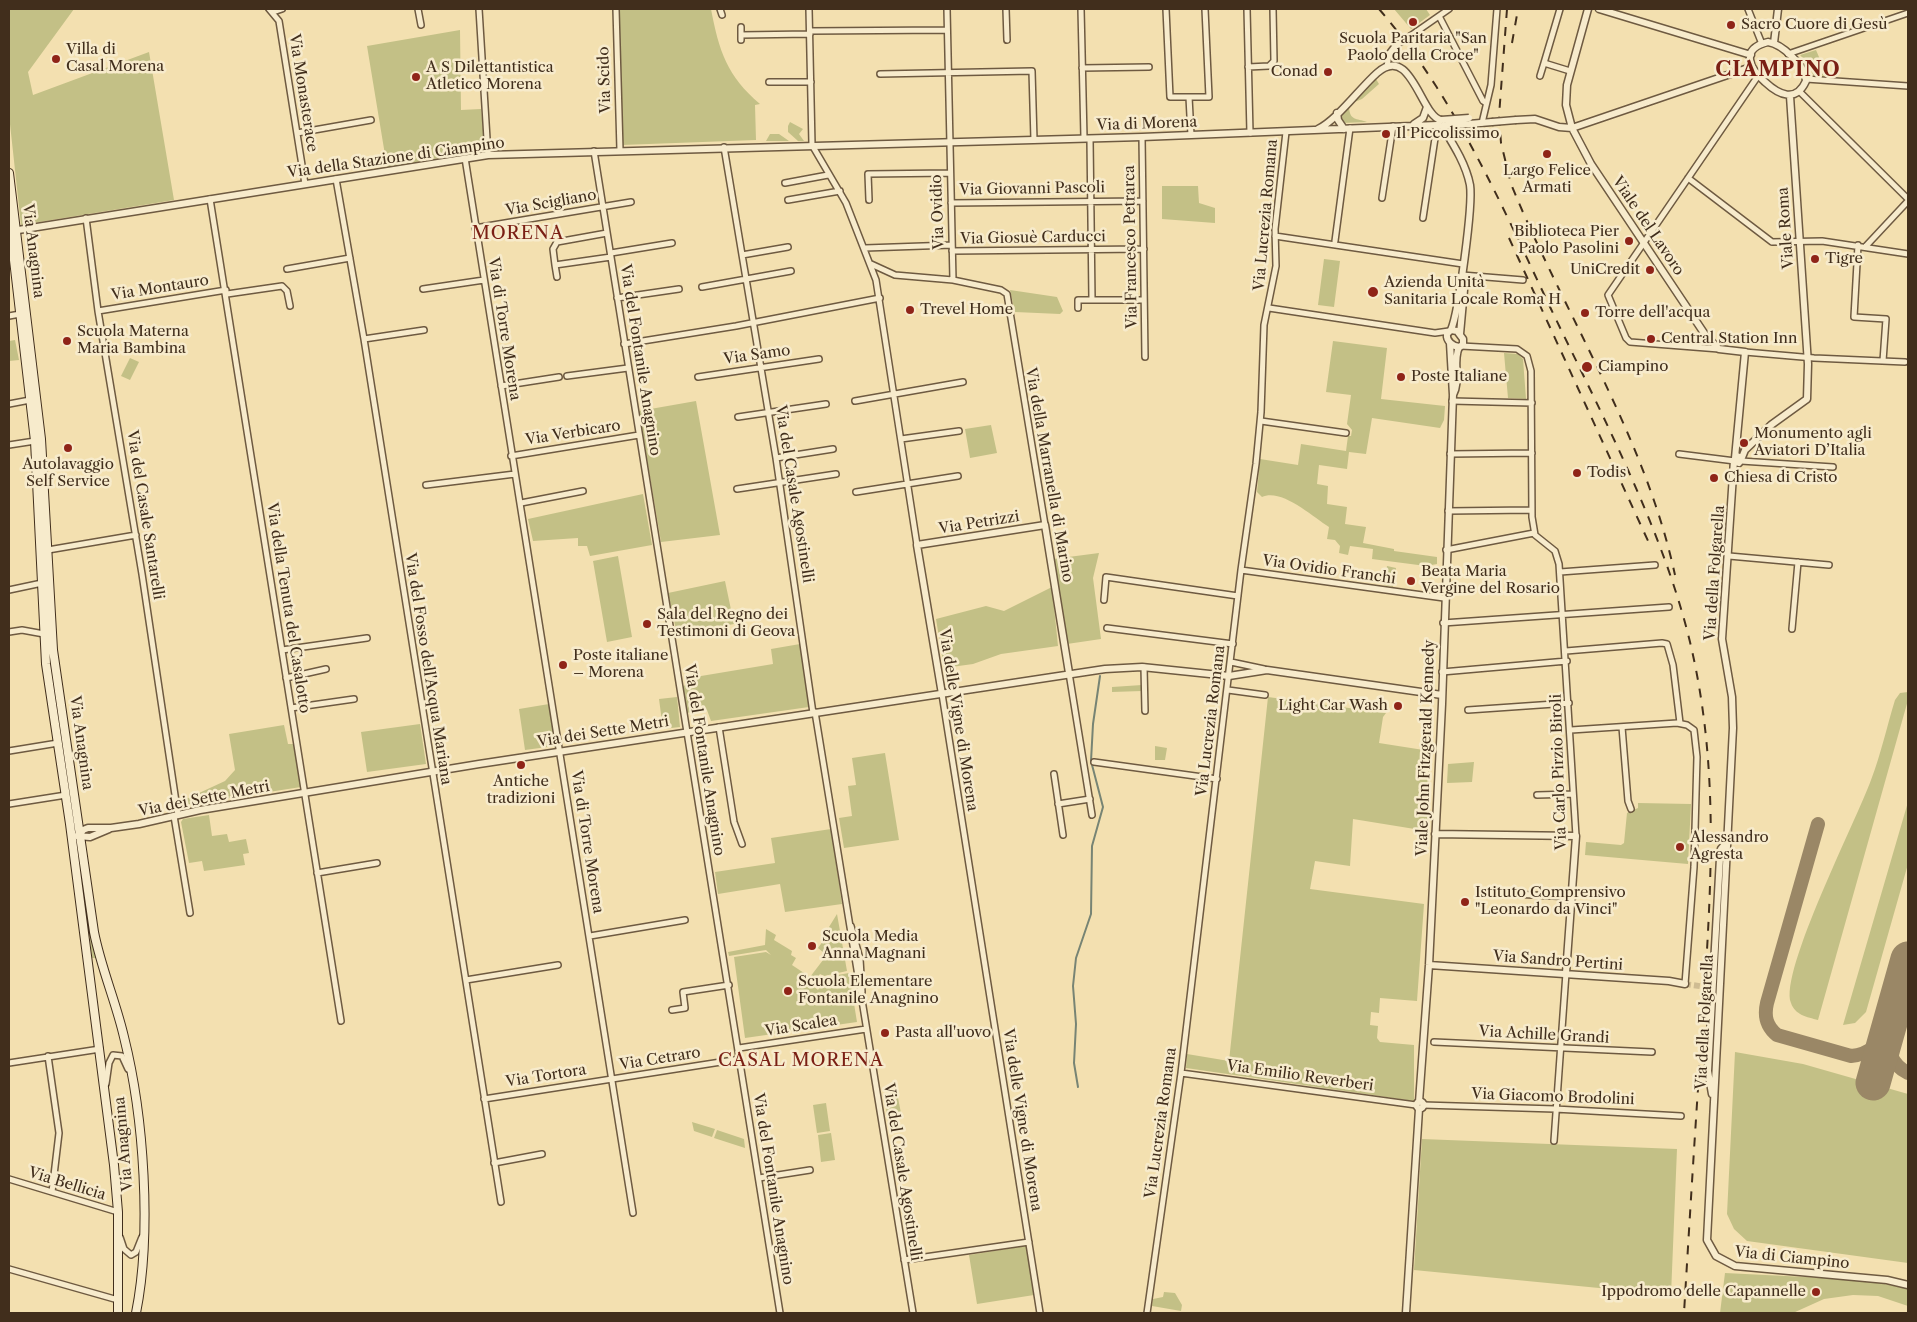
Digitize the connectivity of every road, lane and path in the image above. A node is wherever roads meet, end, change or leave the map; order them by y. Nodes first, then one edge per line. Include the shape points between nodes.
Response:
1 (282, 9) edge
2 (418, 9) edge
3 (479, 9) edge
4 (616, 9) edge
5 (720, 9) edge
6 (809, 9) edge
7 (947, 9) edge
8 (1006, 9) edge
9 (1081, 9) edge
10 (1166, 9) edge
11 (1205, 9) edge
12 (1247, 9) edge
13 (1273, 9) edge
14 (1449, 9) edge
15 (1497, 9) edge
16 (1560, 9) edge
17 (1588, 9) edge
18 (1599, 9) edge
19 (1748, 9) edge
20 (1778, 9) edge
21 (271, 10) edge
22 (1908, 13) edge
23 (722, 15) dead end
24 (1439, 16) junction
25 (420, 25) dead end
26 (741, 27) dead end
27 (947, 30) junction
28 (810, 33) junction
29 (1007, 40) dead end
30 (1774, 43) junction
31 (1762, 44) junction
32 (1788, 54) junction
33 (1751, 55) junction
34 (1544, 63) junction
35 (1149, 67) dead end
36 (1248, 67) junction
37 (1388, 67) junction
38 (1751, 67) junction
39 (1082, 68) junction
40 (1570, 71) junction
41 (948, 73) junction
42 (880, 74) dead end
43 (1540, 76) dead end
44 (1758, 76) junction
45 (1806, 79) junction
46 (769, 82) dead end
47 (811, 82) junction
48 (1908, 86) edge
49 (1799, 91) junction
50 (1790, 96) junction
51 (1189, 97) junction
52 (1486, 103) junction
53 (1427, 106) junction
54 (1338, 112) junction
55 (371, 120) dead end
56 (1482, 123) junction
57 (1440, 124) junction
58 (1410, 125) junction
59 (1393, 126) junction
60 (1572, 128) junction
61 (1347, 129) junction
62 (1317, 130) junction
63 (1286, 132) junction
64 (297, 133) junction
65 (1250, 133) junction
66 (1191, 135) junction
67 (1142, 137) junction
68 (1087, 139) junction
69 (1034, 140) junction
70 (949, 142) junction
71 (812, 145) junction
72 (724, 147) junction
73 (620, 150) junction
74 (594, 151) junction
75 (488, 155) junction
76 (465, 158) junction
77 (9, 173) edge
78 (950, 173) junction
79 (828, 175) junction
80 (1688, 178) junction
81 (336, 179) junction
82 (785, 183) dead end
83 (305, 184) junction
84 (840, 191) junction
85 (1382, 198) dead end
86 (210, 199) junction
87 (788, 200) dead end
88 (869, 200) dead end
89 (1143, 200) junction
90 (1908, 200) edge
91 (1091, 201) junction
92 (631, 202) dead end
93 (951, 203) junction
94 (602, 207) junction
95 (9, 217) edge
96 (86, 218) junction
97 (1423, 218) dead end
98 (475, 228) junction
99 (607, 233) junction
100 (11, 235) edge
101 (1275, 236) junction
102 (1335, 241) dead end
103 (1644, 242) junction
104 (672, 243) dead end
105 (1800, 243) junction
106 (952, 245) junction
107 (1858, 245) junction
108 (1866, 246) junction
109 (788, 247) dead end
110 (864, 248) junction
111 (1144, 249) junction
112 (1091, 250) junction
113 (952, 251) junction
114 (1908, 254) edge
115 (611, 255) junction
116 (742, 255) junction
117 (350, 258) junction
118 (871, 264) junction
119 (1463, 264) junction
120 (555, 265) junction
121 (287, 269) dead end
122 (791, 271) dead end
123 (1462, 275) junction
124 (557, 277) dead end
125 (746, 279) junction
126 (484, 280) junction
127 (953, 280) junction
128 (1522, 280) dead end
129 (702, 287) dead end
130 (679, 288) dead end
131 (423, 289) dead end
132 (226, 292) junction
133 (617, 298) junction
134 (880, 298) junction
135 (1092, 300) junction
136 (1144, 300) junction
137 (290, 306) dead end
138 (1078, 308) dead end
139 (1268, 308) junction
140 (98, 311) junction
141 (20, 314) junction
142 (9, 316) edge
143 (752, 321) junction
144 (424, 330) dead end
145 (1450, 330) junction
146 (1436, 332) junction
147 (1706, 336) junction
148 (1461, 337) junction
149 (364, 339) junction
150 (1448, 341) junction
151 (624, 344) junction
152 (1473, 346) junction
153 (1460, 347) junction
154 (1700, 348) junction
155 (1719, 349) junction
156 (1745, 352) junction
157 (1144, 357) dead end
158 (1808, 358) junction
159 (819, 359) dead end
160 (1883, 361) junction
161 (1905, 362) dead end
162 (761, 367) junction
163 (628, 368) junction
164 (567, 376) dead end
165 (559, 377) dead end
166 (698, 377) dead end
167 (963, 382) dead end
168 (500, 386) junction
169 (894, 394) junction
170 (1452, 398) junction
171 (30, 400) junction
172 (855, 401) dead end
173 (1532, 403) junction
174 (9, 404) edge
175 (826, 404) dead end
176 (768, 413) junction
177 (738, 417) dead end
178 (1261, 420) junction
179 (959, 431) dead end
180 (1346, 433) dead end
181 (639, 435) junction
182 (901, 439) junction
183 (35, 441) junction
184 (9, 445) edge
185 (1736, 448) junction
186 (833, 449) dead end
187 (1745, 450) junction
188 (1532, 452) junction
189 (1450, 454) junction
190 (1679, 454) dead end
191 (512, 456) junction
192 (776, 458) junction
193 (1738, 460) junction
194 (1833, 467) dead end
195 (515, 474) junction
196 (836, 474) dead end
197 (958, 476) dead end
198 (779, 483) junction
199 (908, 484) junction
200 (426, 485) dead end
201 (737, 489) dead end
202 (582, 491) dead end
203 (856, 492) dead end
204 (521, 503) junction
205 (1531, 510) junction
206 (1448, 511) junction
207 (1045, 525) junction
208 (1534, 533) junction
209 (136, 536) junction
210 (917, 545) junction
211 (48, 550) junction
212 (1446, 550) junction
213 (1729, 556) junction
214 (1798, 562) junction
215 (1829, 565) dead end
216 (1655, 566) dead end
217 (1241, 570) junction
218 (1560, 572) junction
219 (42, 583) junction
220 (9, 590) edge
221 (1238, 596) junction
222 (1444, 598) junction
223 (1104, 600) dead end
224 (1669, 607) dead end
225 (1563, 614) junction
226 (1443, 623) junction
227 (1107, 628) dead end
228 (1792, 629) dead end
229 (9, 632) edge
230 (44, 634) junction
231 (367, 638) dead end
232 (1233, 644) junction
233 (282, 650) junction
234 (1566, 651) junction
235 (1566, 661) junction
236 (1231, 662) junction
237 (1144, 667) junction
238 (326, 670) dead end
239 (1267, 670) junction
240 (1442, 672) junction
241 (1069, 673) junction
242 (1229, 676) junction
243 (286, 678) junction
244 (49, 689) junction
245 (1228, 690) junction
246 (60, 692) junction
247 (942, 694) junction
248 (1264, 695) dead end
249 (1442, 695) junction
250 (354, 699) dead end
251 (1569, 703) junction
252 (291, 708) junction
253 (1468, 710) dead end
254 (1145, 711) dead end
255 (814, 712) junction
256 (1680, 724) junction
257 (719, 726) junction
258 (1622, 726) junction
259 (1571, 730) junction
260 (686, 731) junction
261 (58, 743) junction
262 (9, 752) edge
263 (560, 752) junction
264 (1094, 762) dead end
265 (431, 772) junction
266 (1054, 774) dead end
267 (1217, 779) junction
268 (304, 794) junction
269 (1573, 794) junction
270 (66, 795) junction
271 (1536, 796) dead end
272 (1090, 799) junction
273 (9, 804) edge
274 (1058, 804) junction
275 (1631, 809) dead end
276 (1092, 815) dead end
277 (176, 816) junction
278 (1436, 834) junction
279 (1063, 835) dead end
280 (76, 836) junction
281 (1576, 836) junction
282 (742, 844) dead end
283 (377, 863) dead end
284 (317, 873) junction
285 (1493, 893) dead end
286 (1573, 897) junction
287 (190, 913) dead end
288 (685, 920) dead end
289 (590, 936) junction
290 (1429, 965) junction
291 (558, 966) dead end
292 (1566, 973) junction
293 (466, 980) junction
294 (729, 984) junction
295 (1685, 984) joint
296 (672, 1010) dead end
297 (341, 1021) dead end
298 (866, 1028) junction
299 (1434, 1042) dead end
300 (739, 1048) junction
301 (1560, 1048) junction
302 (101, 1049) junction
303 (1652, 1052) dead end
304 (48, 1056) junction
305 (740, 1059) junction
306 (9, 1063) edge
307 (1181, 1073) junction
308 (612, 1079) junction
309 (105, 1088) junction
310 (134, 1096) junction
311 (1714, 1098) joint
312 (484, 1099) junction
313 (1420, 1105) junction
314 (1554, 1109) junction
315 (1681, 1116) dead end
316 (1554, 1141) dead end
317 (542, 1154) dead end
318 (494, 1163) junction
319 (810, 1170) dead end
320 (759, 1178) junction
321 (9, 1179) edge
322 (52, 1192) junction
323 (501, 1202) dead end
324 (118, 1212) junction
325 (633, 1213) dead end
326 (118, 1227) junction
327 (144, 1232) junction
328 (1029, 1242) junction
329 (904, 1260) junction
330 (9, 1269) edge
331 (1908, 1285) edge
332 (118, 1300) junction
333 (118, 1313) edge
334 (136, 1313) edge
335 (780, 1313) edge
336 (913, 1313) edge
337 (1040, 1313) edge
338 (1147, 1313) edge
339 (1406, 1313) edge

1 - 21 street
2 - 25 street
3 - 75 street
4 - 73 street, Via Scido
5 - 23 street
6 - 28 street
7 - 27 street, Via Ovidio
8 - 29 street
9 - 39 street
10 - 51 street via 1170,97
11 - 51 street via 1208,97
12 - 36 street
13 - 36 street via 1274,62 1269,66
14 - 24 street
15 - 52 street via 1491,86
16 - 34 street
17 - 40 street, Viale del Lavoro
18 - 33 street
19 - 31 street
20 - 30 street
21 - 64 street, Via Monasterace via 279,21
22 - 32 street
24 - 37 street, bridge via 1395,46 1389,54
24 - 52 street via 1482,101
26 - 28 street via 741,37
27 - 28 street
27 - 41 street, Via Ovidio
28 - 47 street
30 - 31 street
30 - 32 street
31 - 33 street
32 - 45 street via 1801,67
33 - 38 street
34 - 40 street
34 - 43 street
35 - 39 street
36 - 65 street
37 - 53 street via 1404,72
37 - 54 street via 1377,73
38 - 44 street
38 - 60 street
39 - 68 street
40 - 60 street, Viale del Lavoro via 1566,103
41 - 42 street
41 - 69 street via 1032,71
41 - 70 street, Via Ovidio
44 - 50 street via 1779,94
44 - 80 street
45 - 48 street
45 - 49 street
46 - 47 street
47 - 71 street
49 - 50 street
49 - 90 street
50 - 105 street, Viale Roma
51 - 66 street
52 - 56 street
53 - 57 street
53 - 58 street via 1423,118
54 - 61 street via 1338,122
54 - 62 street
55 - 64 street
56 - 57 street, Via di Morena, bridge
56 - 60 street, Via di Morena, bridge via 1535,119
57 - 58 street, Via di Morena
57 - 97 street
57 - 119 street via 1463,164 1470,186
58 - 59 street, Via di Morena
59 - 61 street, Via di Morena
59 - 85 street
60 - 103 street, Viale del Lavoro via 1591,164
61 - 62 street, Via di Morena
61 - 102 street
62 - 63 street, Via di Morena
63 - 65 street, Via di Morena
63 - 101 street, Via Lucrezia Romana
64 - 83 street, Via Monasterace
65 - 66 street, Via di Morena
66 - 67 street, Via di Morena
67 - 68 street, Via di Morena
67 - 89 street, Via Francesco Petrarca
68 - 69 street, Via di Morena
68 - 91 street
69 - 70 street, Via di Morena
70 - 71 street, Via di Morena
70 - 78 street, Via Ovidio
71 - 72 street, Via della Stazione di Ciampino
71 - 79 street, Via delle Vigne di Morena
72 - 73 street, Via della Stazione di Ciampino
72 - 116 street, Via del Casale Agostinelli
73 - 74 street, Via della Stazione di Ciampino
74 - 75 street, Via della Stazione di Ciampino
74 - 94 street, Via del Fontanile Anagnino
75 - 76 street, Via della Stazione di Ciampino
76 - 81 street, Via della Stazione di Ciampino
76 - 98 street, Via di Torre Morena
77 - 100 main road, Via Anagnina
78 - 88 street via 868,174
78 - 93 street, Via Ovidio
79 - 82 street
79 - 84 street, Via delle Vigne di Morena
80 - 103 street
80 - 105 street via 1772,242
81 - 83 street, Via della Stazione di Ciampino
81 - 117 street, Via del Fosso dell'Acqua Mariana
83 - 86 street, Via della Stazione di Ciampino
84 - 87 street
84 - 110 street, Via delle Vigne di Morena
86 - 96 street, Via della Stazione di Ciampino
86 - 132 street, Via della Tenuta del Casalotto
89 - 91 street, Via Giovanni Pascoli
89 - 111 street, Via Francesco Petrarca
90 - 108 street
91 - 93 street, Via Giovanni Pascoli
91 - 112 street
92 - 94 street, Via Scigliano
93 - 106 street, Via Ovidio
94 - 98 street, Via Scigliano
94 - 99 street, Via del Fontanile Anagnino
95 - 100 main road, Via Anagnina
96 - 100 street, Via della Stazione di Ciampino
96 - 140 street, Via del Casale Santarelli
98 - 126 street, Via di Torre Morena
99 - 115 street, Via del Fontanile Anagnino
99 - 120 street via 556,243 553,249
100 - 141 main road, Via Anagnina
100 - 211 main road, Via Anagnina via 41,439
101 - 119 street
101 - 139 street, Via Lucrezia Romana via 1276,263
103 - 147 street, Viale del Lavoro
103 - 154 street via 1608,296 1628,342
104 - 115 street
105 - 107 street
105 - 158 street, Viale Roma
106 - 110 street
106 - 113 street, Via Ovidio
107 - 108 street
107 - 160 street via 1854,317 1886,319
108 - 114 street
109 - 116 street
110 - 118 street, Via delle Vigne di Morena
111 - 112 street, Via Giosuè Carducci
111 - 136 street, Via Francesco Petrarca
112 - 113 street, Via Giosuè Carducci
112 - 135 street
113 - 127 street, Via Ovidio
115 - 120 street
115 - 133 street, Via del Fontanile Anagnino
116 - 125 street, Via del Casale Agostinelli
117 - 121 street
117 - 149 street, Via del Fosso dell'Acqua Mariana
118 - 127 street, Via della Marranella di Marino via 895,275
118 - 134 street, Via delle Vigne di Morena
119 - 123 street
120 - 124 street
122 - 125 street
123 - 128 street
123 - 145 street
123 - 148 street
125 - 129 street
125 - 143 street, Via del Casale Agostinelli
126 - 131 street
126 - 168 street, Via di Torre Morena
127 - 207 street, Via della Marranella di Marino via 1001,290 1008,296
130 - 133 street
132 - 137 street, Via Montauro via 282,286 287,291
132 - 140 street, Via Montauro
132 - 233 street, Via della Tenuta del Casalotto
133 - 151 street, Via del Fontanile Anagnino
134 - 143 street
134 - 169 street, Via delle Vigne di Morena
135 - 136 street
135 - 138 street via 1078,300
136 - 157 street, Via Francesco Petrarca
139 - 146 street
139 - 178 street, Via Lucrezia Romana via 1262,349
140 - 209 street, Via del Casale Santarelli
141 - 142 street
141 - 171 main road, Via Anagnina
143 - 151 street
143 - 162 street, Via del Casale Agostinelli
144 - 149 street
145 - 146 street
145 - 148 street
145 - 150 street, Viale John Fitzgerald Kennedy
146 - 150 street
147 - 154 street
147 - 155 street, Viale del Lavoro
148 - 152 street
148 - 153 street, Viale John Fitzgerald Kennedy
149 - 265 street, Via del Fosso dell'Acqua Mariana
150 - 153 street
150 - 170 street, Viale John Fitzgerald Kennedy
151 - 163 street, Via del Fontanile Anagnino
152 - 153 street
152 - 173 street via 1517,349 1524,353 1529,361
153 - 170 street, Viale John Fitzgerald Kennedy via 1456,389
154 - 155 street
155 - 156 street
156 - 158 street
156 - 185 street
158 - 160 street
158 - 187 street, Viale Roma via 1807,399 1771,424
159 - 162 street, Via Samo
160 - 161 street
162 - 166 street, Via Samo
162 - 176 street, Via del Casale Agostinelli
163 - 164 street
163 - 181 street, Via del Fontanile Anagnino
165 - 168 street
167 - 169 street
168 - 191 street, Via di Torre Morena
169 - 172 street
169 - 182 street, Via delle Vigne di Morena
170 - 173 street
170 - 189 street, Viale John Fitzgerald Kennedy
171 - 174 street
171 - 183 main road, Via Anagnina
173 - 188 street
175 - 176 street
176 - 177 street
176 - 192 street, Via del Casale Agostinelli
178 - 180 street
178 - 217 street, Via Lucrezia Romana
179 - 182 street
181 - 191 street, Via Verbicaro
181 - 260 street, Via del Fontanile Anagnino
182 - 199 street, Via delle Vigne di Morena
183 - 184 street
183 - 219 main road, Via Anagnina
185 - 187 street
185 - 193 street
186 - 192 street
187 - 193 street
188 - 189 street
188 - 205 street
189 - 206 street, Viale John Fitzgerald Kennedy
190 - 193 street
191 - 195 street, Via di Torre Morena
192 - 198 street, Via del Casale Agostinelli
193 - 194 street
193 - 213 street, Via della Folgarella
195 - 200 street
195 - 204 street, Via di Torre Morena
196 - 198 street
197 - 199 street
198 - 201 street
198 - 255 street, Via del Casale Agostinelli
199 - 203 street
199 - 210 street, Via delle Vigne di Morena
202 - 204 street
204 - 263 street, Via di Torre Morena
205 - 206 street
205 - 208 street
206 - 212 street, Viale John Fitzgerald Kennedy
207 - 210 street, Via Petrizzi
207 - 241 street, Via della Marranella di Marino
208 - 212 street
208 - 218 street, Via Carlo Pirzio Biroli via 1556,553
209 - 211 street
209 - 277 street, Via del Casale Santarelli
210 - 247 street, Via delle Vigne di Morena
211 - 246 main road, Via Anagnina via 52,638
212 - 222 street, Viale John Fitzgerald Kennedy
213 - 214 street
213 - 311 street, Via della Folgarella via 1722,641 1732,697 1733,724
214 - 215 street
214 - 228 street
216 - 218 street
217 - 221 street, Via Lucrezia Romana
217 - 222 street, Via Ovidio Franchi
218 - 225 street, Via Carlo Pirzio Biroli
219 - 220 street
219 - 230 main road, Via Anagnina
221 - 223 street via 1106,577
221 - 232 street, Via Lucrezia Romana
222 - 226 street, Viale John Fitzgerald Kennedy
224 - 225 street
225 - 226 street
225 - 234 street, Via Carlo Pirzio Biroli
226 - 240 street, Viale John Fitzgerald Kennedy
227 - 232 street
229 - 230 street via 22,630
230 - 244 main road, Via Anagnina
231 - 233 street
232 - 236 street, Via Lucrezia Romana
233 - 243 street, Via della Tenuta del Casalotto
234 - 235 street, Via Carlo Pirzio Biroli
234 - 256 street via 1667,644 1673,665
235 - 240 street
235 - 251 street, Via Carlo Pirzio Biroli
236 - 239 street
236 - 242 street, Via Lucrezia Romana
237 - 241 street, Via dei Sette Metri
237 - 242 street, Via dei Sette Metri
237 - 254 street
238 - 243 street
239 - 242 street, Via dei Sette Metri
239 - 249 street, Via dei Sette Metri
240 - 249 street, Viale John Fitzgerald Kennedy
241 - 247 street, Via dei Sette Metri
241 - 272 street, Via della Marranella di Marino
242 - 245 street, Via Lucrezia Romana
243 - 252 street, Via della Tenuta del Casalotto
244 - 246 street
244 - 261 main road, Via Anagnina
245 - 248 street
245 - 267 street, Via Lucrezia Romana
246 - 280 main road, Via Anagnina
247 - 255 street, Via dei Sette Metri
247 - 328 street, Via delle Vigne di Morena
249 - 278 street, Viale John Fitzgerald Kennedy
250 - 252 street
251 - 253 street
251 - 259 street, Via Carlo Pirzio Biroli
252 - 268 street, Via della Tenuta del Casalotto
255 - 257 street, Via dei Sette Metri
255 - 298 street, Via del Casale Agostinelli via 849,920 859,954
256 - 258 street
256 - 295 street via 1691,727 1696,735 1697,757 1694,867
257 - 260 street, Via dei Sette Metri
257 - 282 street via 733,819
258 - 259 street
258 - 275 street
259 - 269 street, Via Carlo Pirzio Biroli
260 - 263 street, Via dei Sette Metri
260 - 294 street, Via del Fontanile Anagnino
261 - 262 street
261 - 270 main road, Via Anagnina
263 - 265 street, Via dei Sette Metri
263 - 289 street, Via di Torre Morena
264 - 267 street
265 - 268 street, Via dei Sette Metri
265 - 293 street, Via del Fosso dell'Acqua Mariana
266 - 274 street
267 - 307 street, Via Lucrezia Romana
268 - 277 street, Via dei Sette Metri
268 - 284 street, Via della Tenuta del Casalotto
269 - 271 street
269 - 281 street, Via Carlo Pirzio Biroli
270 - 273 street
270 - 280 main road, Via Anagnina
272 - 274 street
272 - 276 street, Via della Marranella di Marino
274 - 279 street
277 - 280 street, Via dei Sette Metri via 111,828 88,828
277 - 287 street, Via del Casale Santarelli
278 - 281 street
278 - 290 street, Viale John Fitzgerald Kennedy
280 - 302 main road, Via Anagnina
280 - 310 main road, Via Anagnina via 98,954 124,1036
281 - 286 street, Via Carlo Pirzio Biroli
283 - 284 street
284 - 297 street, Via della Tenuta del Casalotto
285 - 286 street
286 - 292 street, Via Carlo Pirzio Biroli
288 - 289 street
289 - 308 street, Via di Torre Morena
290 - 292 street, Via Sandro Pertini
290 - 313 street, Viale John Fitzgerald Kennedy
291 - 293 street
292 - 295 street, Via Sandro Pertini
292 - 301 street, Via Carlo Pirzio Biroli
293 - 312 street, Via del Fosso dell'Acqua Mariana
294 - 296 street via 682,992 685,1008
294 - 300 street, Via del Fontanile Anagnino
298 - 300 street, Via Scalea
298 - 329 street, Via del Casale Agostinelli
299 - 301 street, Via Achille Grandi
300 - 305 street, Via del Fontanile Anagnino
301 - 303 street, Via Achille Grandi
301 - 314 street, Via Carlo Pirzio Biroli
302 - 304 street
302 - 309 main road, Via Anagnina
304 - 306 street
304 - 322 street via 59,1133
305 - 308 street, Via Cetraro
305 - 320 street, Via del Fontanile Anagnino
307 - 313 street, Via Emilio Reverberi
307 - 338 street, Via Lucrezia Romana
308 - 312 street, Via Tortora
308 - 325 street, Via di Torre Morena
309 - 310 street via 110,1061 119,1054 126,1063
309 - 324 main road, Via Anagnina
310 - 327 main road, Via Anagnina via 142,1166
311 - 331 street, Via di Ciampino via 1706,1234 1709,1247 1716,1256 1735,1266 1887,1280
312 - 318 street, Via del Fosso dell'Acqua Mariana
313 - 314 street, Via Giacomo Brodolini
313 - 339 street, Viale John Fitzgerald Kennedy
314 - 315 street, Via Giacomo Brodolini
314 - 316 street, Via Carlo Pirzio Biroli
317 - 318 street
318 - 323 street, Via del Fosso dell'Acqua Mariana
319 - 320 street
320 - 335 street, Via del Fontanile Anagnino
321 - 322 street, Via Bellicia
322 - 324 street, Via Bellicia
324 - 326 main road, Via Anagnina
326 - 327 street via 124,1249 131,1255 137,1250
326 - 332 main road, Via Anagnina
327 - 334 main road, Via Anagnina
328 - 329 street
328 - 337 street, Via delle Vigne di Morena
329 - 336 street, Via del Casale Agostinelli
330 - 332 street
332 - 333 main road, Via Anagnina

